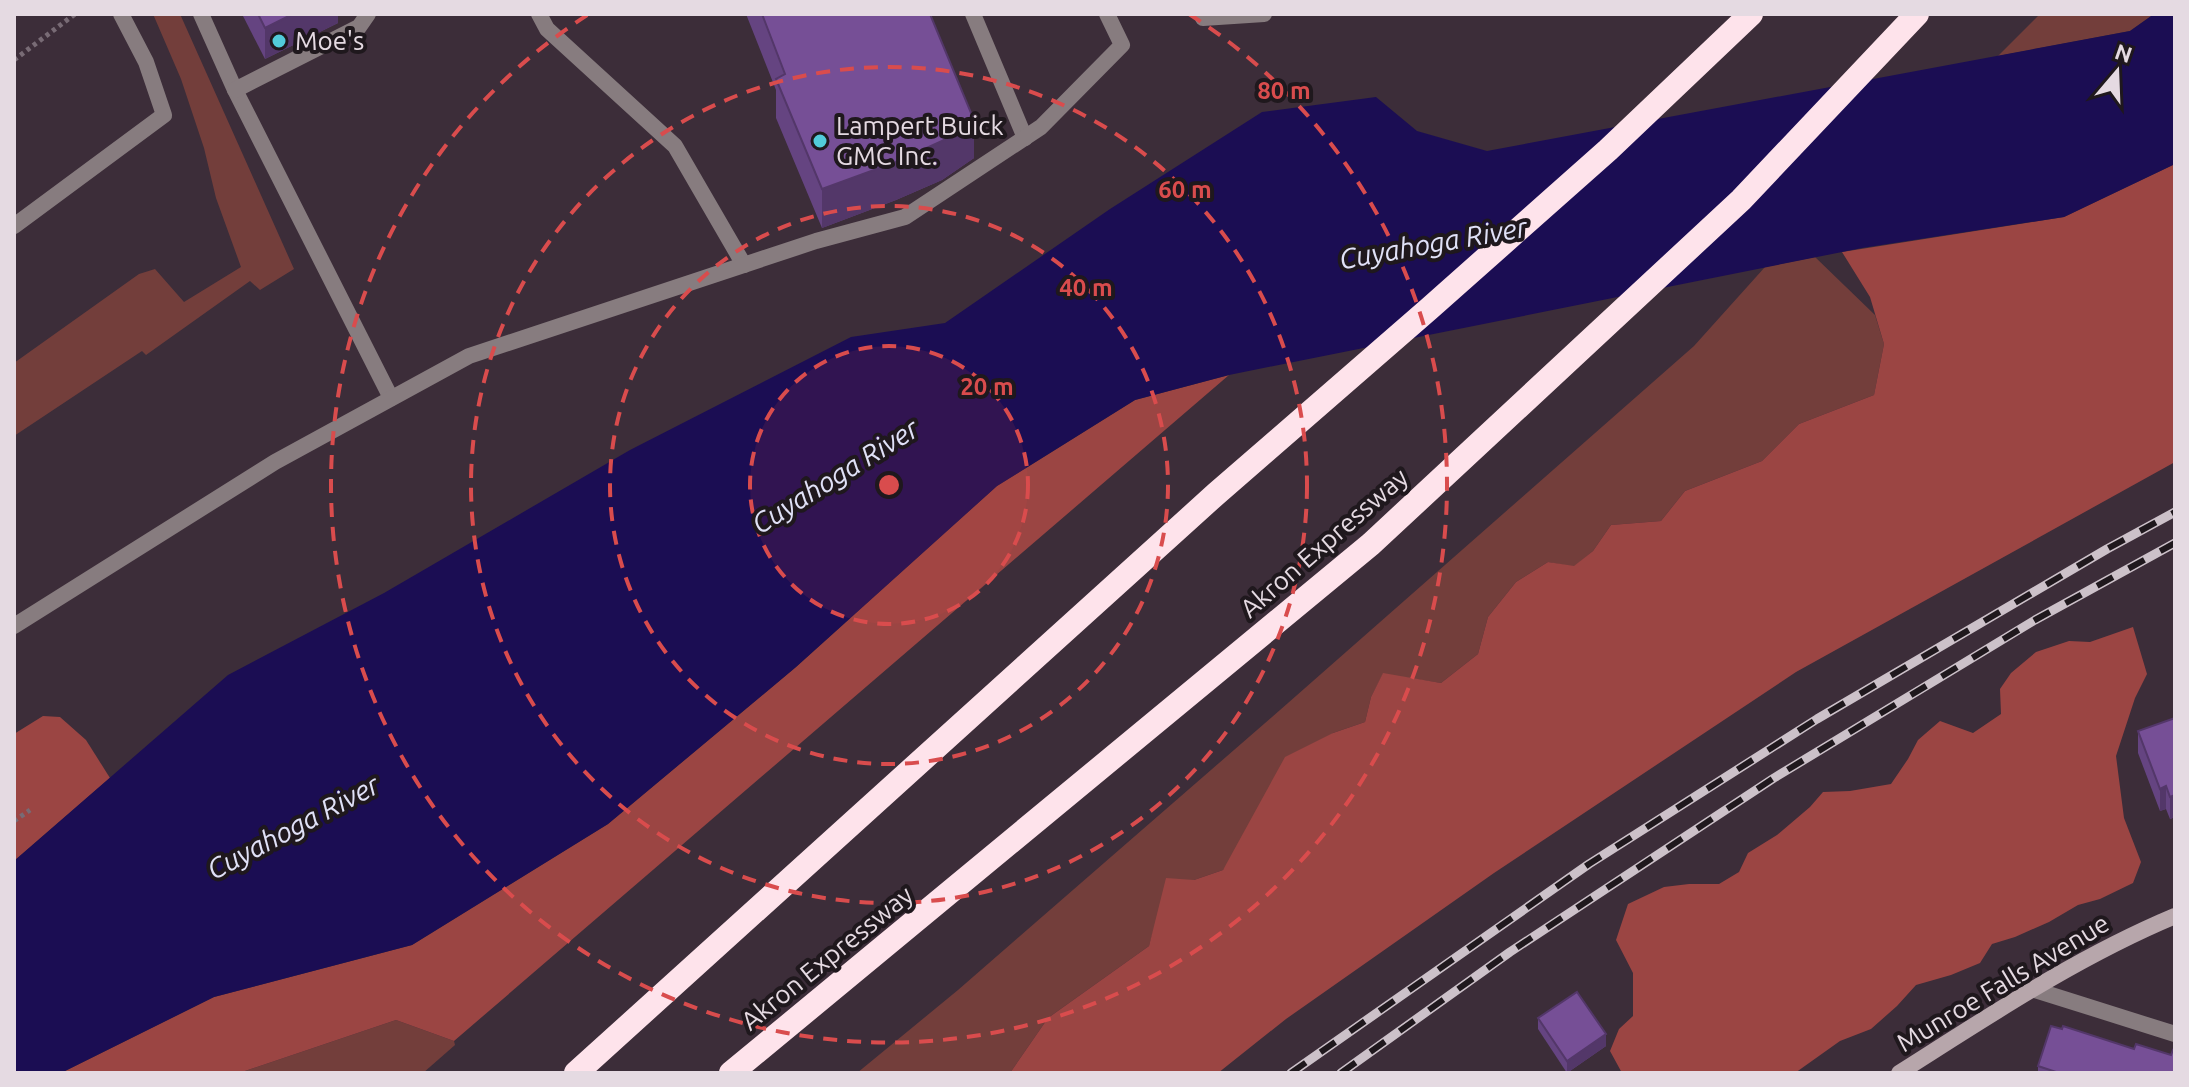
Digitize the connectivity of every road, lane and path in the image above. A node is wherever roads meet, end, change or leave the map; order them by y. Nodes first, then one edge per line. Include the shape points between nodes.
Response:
1 (75, 14) edge
2 (121, 14) edge
3 (201, 14) edge
4 (368, 14) edge
5 (539, 14) edge
6 (973, 14) edge
7 (1107, 14) edge
8 (1203, 14) edge
9 (1264, 14) edge
10 (1751, 14) edge
11 (1917, 14) edge
12 (1926, 14) edge
13 (14, 60) edge
14 (1867, 66) junction
15 (235, 90) junction
16 (1025, 138) junction
17 (14, 226) edge
18 (744, 265) junction
19 (391, 398) junction
20 (14, 626) edge
21 (30, 810) dead end
22 (14, 821) edge
23 (2175, 916) edge
24 (855, 972) junction
25 (2032, 989) junction
26 (2175, 1034) edge
27 (576, 1073) edge
28 (731, 1073) edge
29 (755, 1073) edge
30 (1899, 1073) edge

1 - 13 path
2 - 17 street via 146,62 164,115
3 - 15 street
4 - 15 street via 359,27
5 - 18 street via 547,29 675,146
6 - 16 street
7 - 16 street via 1122,45
8 - 9 street
10 - 27 highway via 1608,150 1216,494
11 - 14 highway, Akron Expressway
12 - 14 highway
14 - 24 highway, Akron Expressway via 1741,200 1371,544
15 - 19 street
16 - 18 street via 905,217
18 - 19 street via 469,356
19 - 20 street via 275,462
21 - 22 path
23 - 25 street, Munroe Falls Avenue
24 - 28 highway, Akron Expressway
24 - 29 highway
25 - 26 street
25 - 30 street, Munroe Falls Avenue

